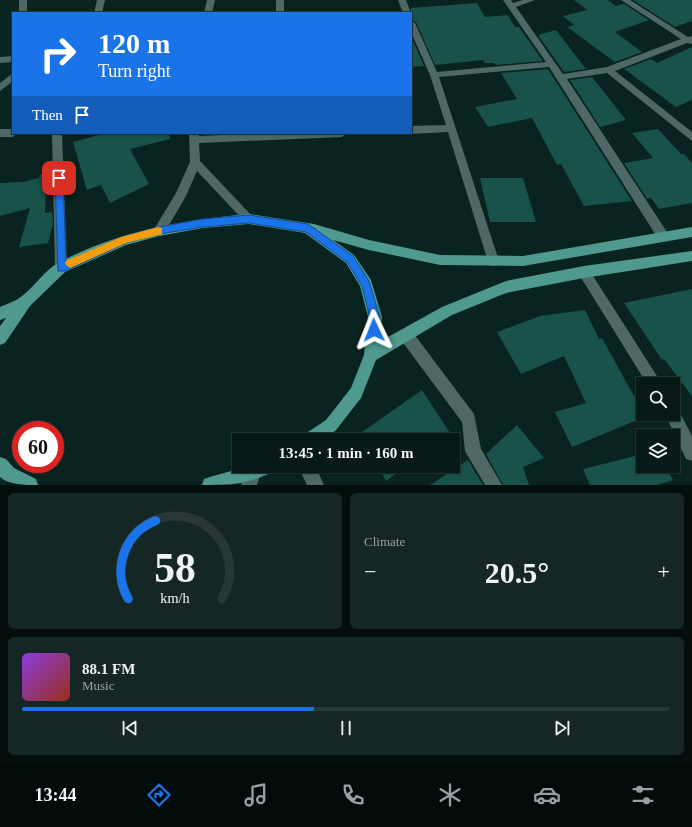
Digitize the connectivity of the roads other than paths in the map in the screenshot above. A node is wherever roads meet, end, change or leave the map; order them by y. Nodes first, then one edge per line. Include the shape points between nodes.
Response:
1 (23, 0) edge
2 (101, 0) edge
3 (210, 0) edge
4 (280, 0) edge
5 (402, 0) edge
6 (531, 0) edge
7 (625, 0) edge
8 (509, 3) edge
9 (23, 12) edge
10 (98, 12) edge
11 (208, 12) edge
12 (280, 12) edge
13 (407, 12) edge
14 (412, 26) edge
15 (690, 40) edge
16 (412, 46) edge
17 (420, 46) junction
18 (12, 59) edge
19 (0, 60) edge
20 (552, 64) junction
21 (609, 70) junction
22 (434, 75) junction
23 (12, 77) edge
24 (561, 77) junction
25 (0, 88) edge
26 (452, 128) junction
27 (412, 130) edge
28 (12, 133) edge
29 (0, 134) edge
30 (58, 134) edge
31 (305, 134) edge
32 (194, 137) edge
33 (692, 137) edge
34 (195, 162) junction
35 (249, 219) junction
36 (308, 228) junction
37 (159, 231) junction
38 (692, 232) edge
39 (663, 236) junction
40 (692, 256) edge
41 (493, 261) junction
42 (61, 268) junction
43 (584, 272) junction
44 (25, 302) junction
45 (0, 314) edge
46 (406, 335) junction
47 (0, 338) edge
48 (371, 355) junction
49 (651, 377) edge
50 (677, 421) edge
51 (320, 433) edge
52 (692, 450) edge
53 (3, 473) edge
54 (310, 473) edge
55 (256, 475) edge
56 (30, 485) edge
57 (210, 485) edge
58 (316, 485) edge
59 (494, 485) edge

1 - 9 street
2 - 10 street
3 - 11 street
4 - 12 street
5 - 13 street
6 - 8 street
7 - 15 street
8 - 20 street
14 - 17 street
15 - 21 street
16 - 17 street
17 - 22 street
18 - 19 street
20 - 22 street
20 - 24 street
21 - 24 street
21 - 33 street
22 - 26 street
23 - 25 street
24 - 39 street
26 - 27 street
26 - 41 street
28 - 29 street
30 - 42 street
31 - 32 street
32 - 34 street
34 - 35 street
34 - 37 street via 181,195
35 - 36 main road
35 - 37 main road via 203,223
36 - 41 main road via 369,245 440,260
36 - 48 main road via 350,259 366,284 375,318
37 - 42 main road via 124,240
38 - 39 main road
39 - 41 main road via 523,261
40 - 43 main road
42 - 44 main road
43 - 46 main road via 506,287 448,311
43 - 49 street
44 - 45 main road
44 - 47 main road
46 - 48 main road
46 - 59 street via 469,419 473,451
48 - 51 main road via 356,393 331,424
50 - 52 street
53 - 56 main road
54 - 58 street
55 - 57 main road

